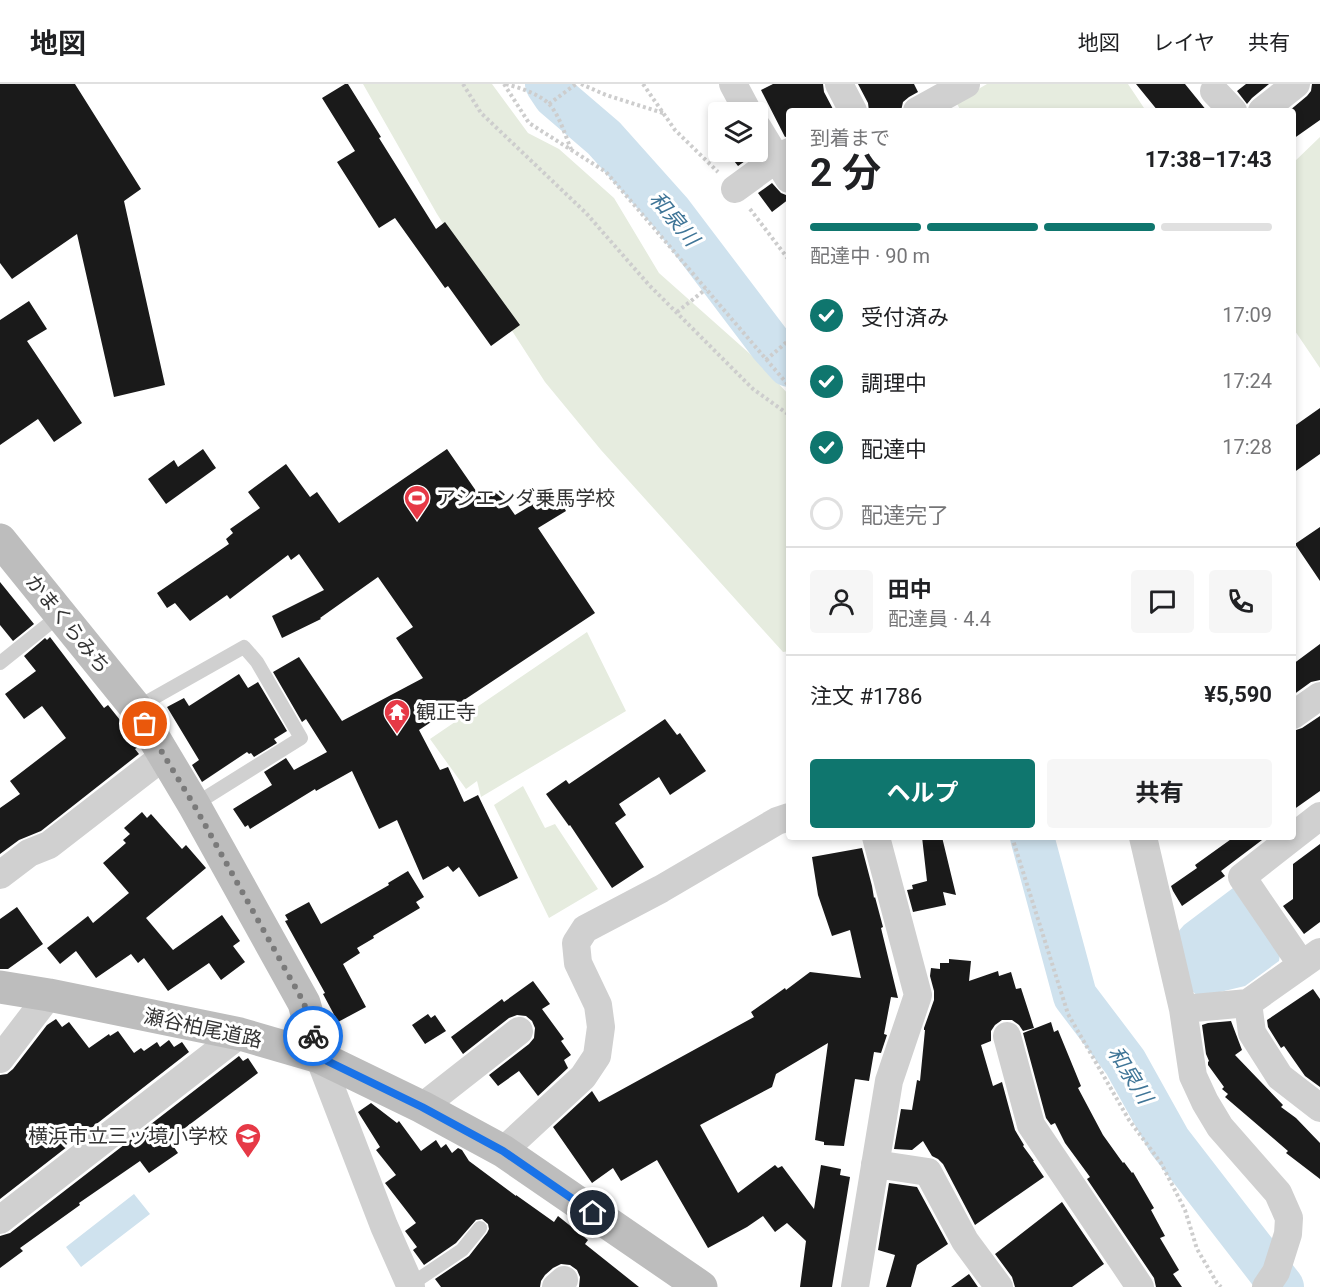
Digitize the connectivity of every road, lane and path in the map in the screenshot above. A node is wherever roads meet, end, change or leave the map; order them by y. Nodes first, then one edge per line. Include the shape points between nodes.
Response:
1 (463, 84) edge
2 (505, 84) edge
3 (576, 84) edge
4 (581, 84) edge
5 (733, 84) edge
6 (839, 84) edge
7 (966, 84) edge
8 (1296, 84) edge
9 (743, 102) edge
10 (549, 104) junction
11 (851, 108) edge
12 (922, 108) edge
13 (1266, 108) edge
14 (663, 113) dead end
15 (768, 141) edge
16 (571, 150) junction
17 (785, 164) edge
18 (735, 189) dead end
19 (706, 289) junction
20 (677, 312) junction
21 (786, 343) edge
22 (766, 360) junction
23 (786, 383) edge
24 (786, 413) edge
25 (0, 540) edge
26 (60, 615) junction
27 (0, 663) edge
28 (1320, 696) edge
29 (136, 708) junction
30 (1296, 714) edge
31 (164, 756) junction
32 (194, 805) junction
33 (1320, 816) edge
34 (786, 818) edge
35 (1296, 834) edge
36 (877, 840) edge
37 (1013, 840) edge
38 (1144, 840) edge
39 (1288, 840) edge
40 (0, 875) edge
41 (1311, 959) edge
42 (0, 987) edge
43 (49, 996) junction
44 (1248, 1003) junction
45 (1183, 1009) junction
46 (519, 1031) dead end
47 (240, 1034) junction
48 (1007, 1035) dead end
49 (319, 1057) junction
50 (0, 1059) edge
51 (422, 1107) junction
52 (1320, 1108) edge
53 (503, 1151) junction
54 (875, 1164) junction
55 (0, 1220) edge
56 (480, 1228) dead end
57 (411, 1286) edge
58 (701, 1287) edge
59 (855, 1287) edge
60 (999, 1287) edge
61 (1140, 1287) edge
62 (1221, 1287) edge
63 (1266, 1287) edge

1 - 20 path via 481,112 586,213
2 - 10 path via 526,90
2 - 16 path via 529,123
3 - 10 path
4 - 14 path
5 - 9 street
6 - 11 street
7 - 12 street
8 - 13 street
10 - 16 path
15 - 17 street
16 - 19 path via 606,172
17 - 18 street
19 - 20 path
19 - 22 path
20 - 24 path via 753,389
21 - 22 path
22 - 23 path
25 - 26 main road, かまくらみち
26 - 27 lane
26 - 29 main road, かまくらみち
28 - 30 street
29 - 31 main road, かまくらみち
29 - 32 lane via 244,647 257,662 301,738
31 - 32 main road, かまくらみち
31 - 40 street via 49,845 29,853
32 - 49 main road, かまくらみち via 304,1003
33 - 35 street
34 - 53 street via 585,929 576,943 578,963 598,1005 601,1027 597,1056 583,1077
36 - 54 street via 918,995 889,1081
37 - 62 path via 1068,1014 1129,1120 1161,1163 1185,1210 1197,1249
38 - 45 street
39 - 41 street via 1242,877
41 - 44 street
42 - 43 main road, 瀬谷柏尾道路
43 - 47 main road, 瀬谷柏尾道路
43 - 50 street
44 - 45 street
44 - 52 street via 1252,1033 1280,1077
45 - 63 street via 1197,1085 1220,1127 1278,1193 1289,1218 1276,1272
46 - 51 street
47 - 49 main road, 瀬谷柏尾道路
47 - 55 street
48 - 61 street via 1031,1125
49 - 51 main road, 瀬谷柏尾道路
49 - 57 street
51 - 53 main road, 瀬谷柏尾道路
53 - 58 main road, 瀬谷柏尾道路
54 - 59 street
54 - 60 street via 928,1172 965,1241
56 - 57 lane via 462,1250

